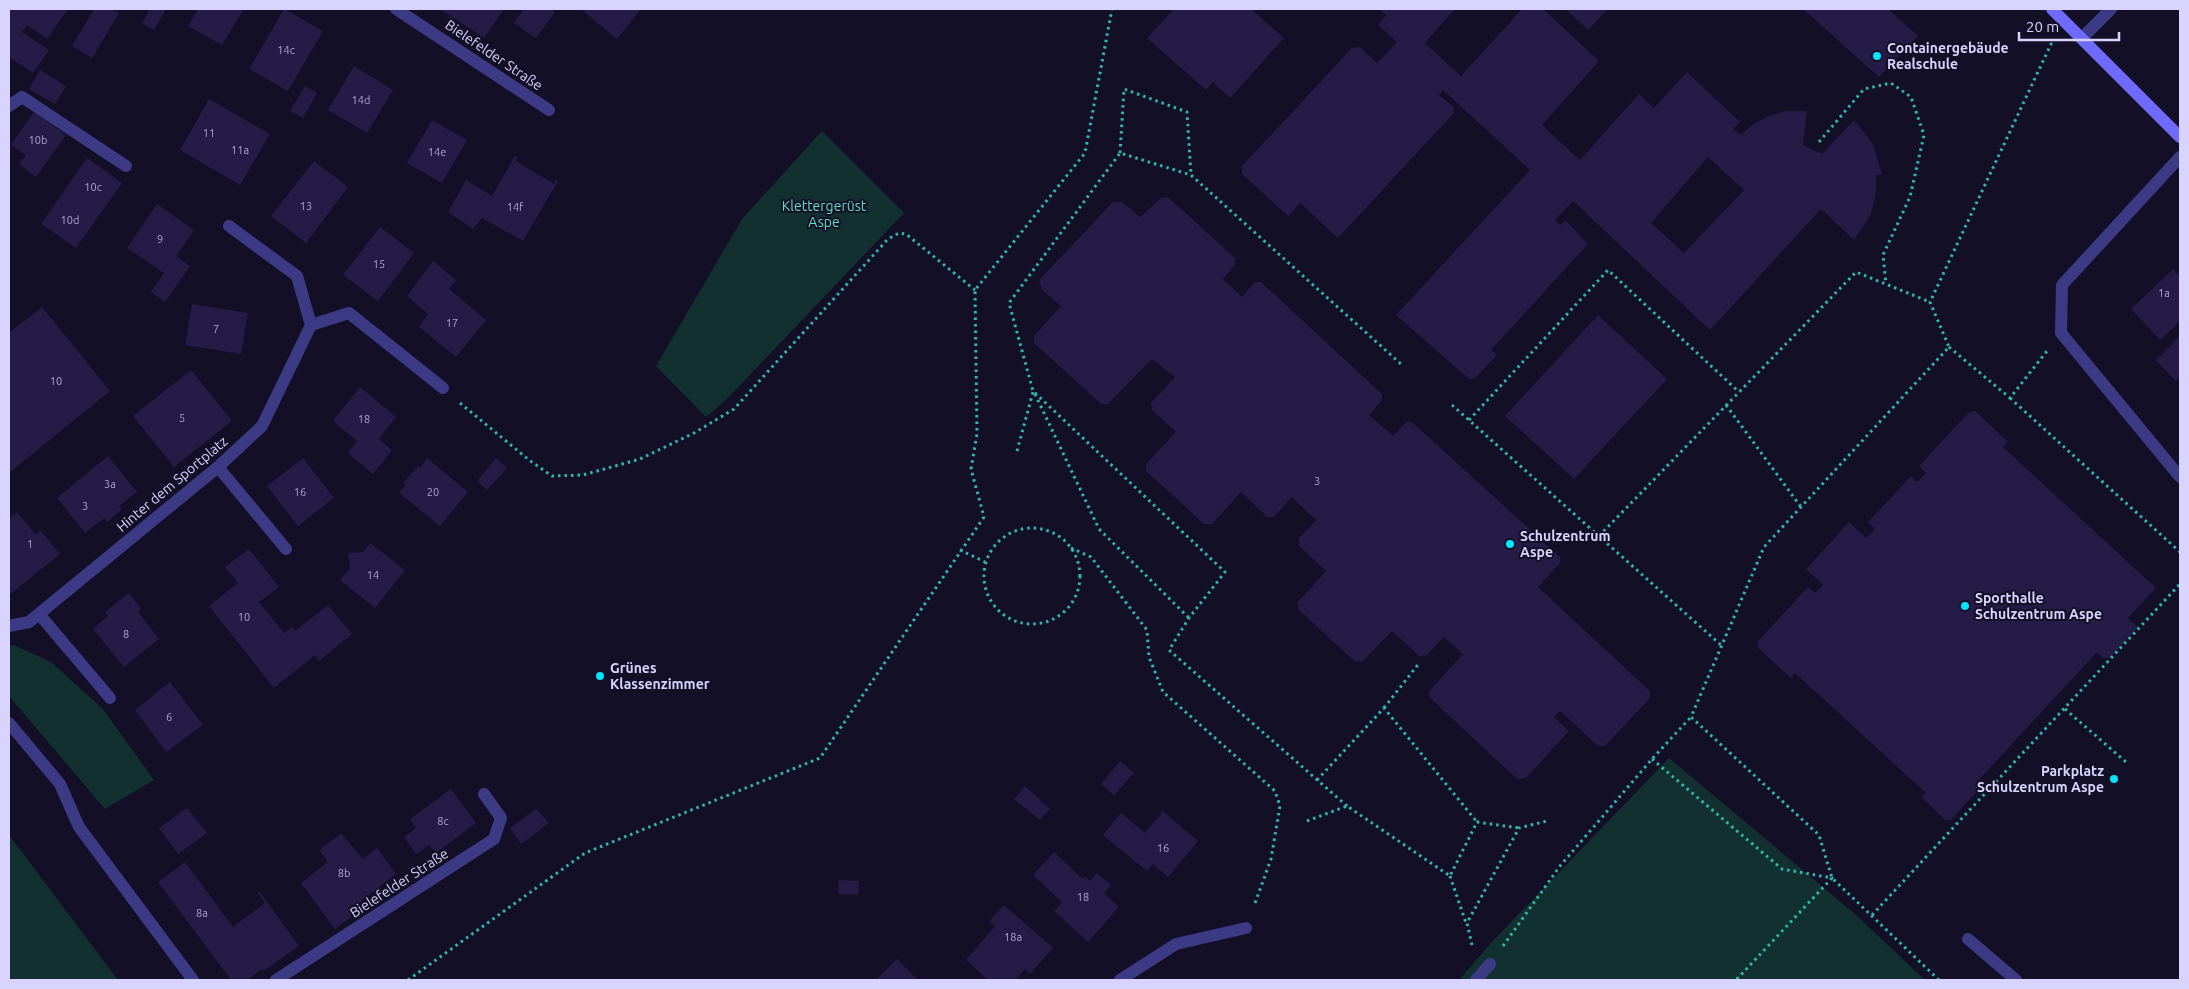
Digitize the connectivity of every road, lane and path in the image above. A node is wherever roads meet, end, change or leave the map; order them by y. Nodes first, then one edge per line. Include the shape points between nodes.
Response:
1 (396, 9) edge
2 (1112, 9) edge
3 (2052, 9) edge
4 (2111, 9) edge
5 (2063, 20) junction
6 (2082, 38) junction
7 (9, 106) edge
8 (549, 110) dead end
9 (2180, 137) edge
10 (1819, 142) dead end
11 (1120, 152) junction
12 (2180, 157) edge
13 (126, 166) dead end
14 (1191, 175) junction
15 (229, 226) dead end
16 (1886, 284) junction
17 (974, 290) junction
18 (1930, 302) junction
19 (311, 325) junction
20 (2061, 333) junction
21 (1949, 347) junction
22 (1402, 365) dead end
23 (443, 388) joint
24 (1033, 391) junction
25 (1739, 392) junction
26 (2010, 398) junction
27 (1452, 405) dead end
28 (1726, 405) junction
29 (1469, 420) junction
30 (1017, 451) dead end
31 (218, 467) junction
32 (2180, 477) edge
33 (1801, 507) junction
34 (1599, 536) junction
35 (1071, 548) junction
36 (286, 549) dead end
37 (960, 550) junction
38 (2180, 552) edge
39 (985, 562) junction
40 (2180, 584) edge
41 (39, 614) junction
42 (1189, 618) junction
43 (9, 626) edge
44 (1722, 646) junction
45 (1420, 662) dead end
46 (110, 698) dead end
47 (1384, 708) junction
48 (2065, 709) junction
49 (1692, 717) junction
50 (9, 723) edge
51 (1652, 759) junction
52 (2126, 762) dead end
53 (1317, 780) junction
54 (484, 794) dead end
55 (1347, 806) junction
56 (1307, 821) dead end
57 (1547, 821) dead end
58 (1477, 822) junction
59 (1519, 828) junction
60 (1450, 876) junction
61 (1832, 878) junction
62 (1872, 916) junction
63 (1467, 923) junction
64 (1246, 928) joint
65 (1968, 940) dead end
66 (1472, 945) dead end
67 (1490, 964) joint
68 (193, 980) edge
69 (276, 980) edge
70 (408, 980) edge
71 (1120, 980) edge
72 (1476, 980) edge
73 (1736, 980) edge
74 (1939, 980) edge
75 (2016, 980) edge

1 - 8 street, Bielefelder Straße
2 - 17 path via 1085,153
3 - 5 street
4 - 6 street
5 - 6 street
5 - 18 path
6 - 9 street
7 - 13 street via 22,97
10 - 16 path via 1864,89 1891,84 1911,96 1924,135 1910,197 1883,255
11 - 14 path
11 - 14 path via 1124,89 1187,112
11 - 24 path via 1009,303
12 - 20 street via 2062,284
14 - 22 path
15 - 19 street via 297,276
16 - 18 path
16 - 25 path via 1856,272
17 - 23 path via 906,234 899,233 888,239 734,409 694,433 640,458 583,475 552,476
17 - 37 path via 977,434 971,469 984,517
18 - 21 path
19 - 23 street via 349,313
19 - 31 street, Hinter dem Sportplatz via 262,426
20 - 26 path
20 - 32 street
21 - 26 path
21 - 33 path
24 - 30 path
24 - 42 path via 1099,529
24 - 42 path via 1225,572
25 - 28 path
25 - 29 path via 1608,270
26 - 38 path
27 - 29 path
28 - 33 path
28 - 34 path
29 - 34 path
31 - 36 street
31 - 41 street, Hinter dem Sportplatz
33 - 44 path via 1764,547
34 - 44 path
35 - 39 path via 1061,537 1032,527 1017,530 998,543
35 - 39 path via 1079,563 1077,595 1055,619 1040,624 1023,624 995,608 983,578
35 - 64 path via 1091,557 1148,630 1149,657 1163,692 1275,791 1280,806 1271,859
37 - 39 path
37 - 70 path via 820,758 585,853
40 - 48 path
41 - 43 street, Hinter dem Sportplatz via 29,622
41 - 46 street
42 - 53 path via 1169,650
44 - 49 path
45 - 47 path
47 - 53 path
47 - 58 path
48 - 52 path
48 - 62 path
49 - 51 path
49 - 61 path via 1819,835
50 - 68 street via 60,784 79,827
51 - 61 path via 1782,869
51 - 67 path via 1560,866
53 - 55 path
54 - 69 street, Bielefelder Straße via 501,818 494,839
55 - 56 path
55 - 60 path
57 - 59 path
58 - 59 path
58 - 60 path
59 - 63 path
60 - 63 path
61 - 62 path
61 - 73 path
62 - 74 path
63 - 66 path
64 - 71 street via 1176,944
65 - 75 street
67 - 72 street

